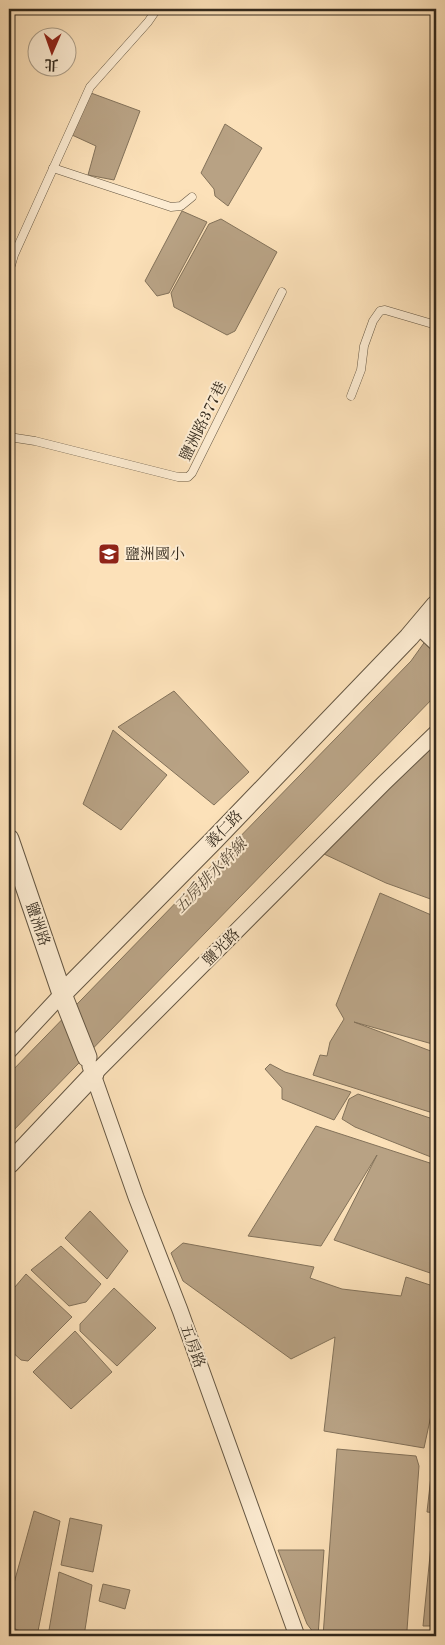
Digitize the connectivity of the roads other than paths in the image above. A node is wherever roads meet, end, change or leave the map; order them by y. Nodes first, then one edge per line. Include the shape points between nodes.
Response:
1 (157, 9) edge
2 (53, 168) junction
3 (192, 197) dead end
4 (9, 272) edge
5 (282, 292) dead end
6 (436, 325) edge
7 (351, 396) dead end
8 (9, 438) edge
9 (436, 605) edge
10 (427, 635) edge
11 (436, 733) edge
12 (9, 842) edge
13 (65, 1002) junction
14 (9, 1051) edge
15 (90, 1066) junction
16 (9, 1164) edge
17 (297, 1636) edge

1 - 2 lane via 90,87
2 - 3 lane via 171,207 181,206
2 - 4 lane
5 - 8 lane, 鹽洲路377巷 via 188,477 178,478
6 - 7 lane via 380,311 372,320 361,370
9 - 10 street, 義仁路
10 - 13 street, 義仁路 via 214,840
11 - 15 street, 鹽光路
12 - 13 street, 鹽洲路
13 - 14 street, 義仁路
13 - 15 street, 鹽洲路
15 - 16 street, 鹽光路
15 - 17 street, 五房路

